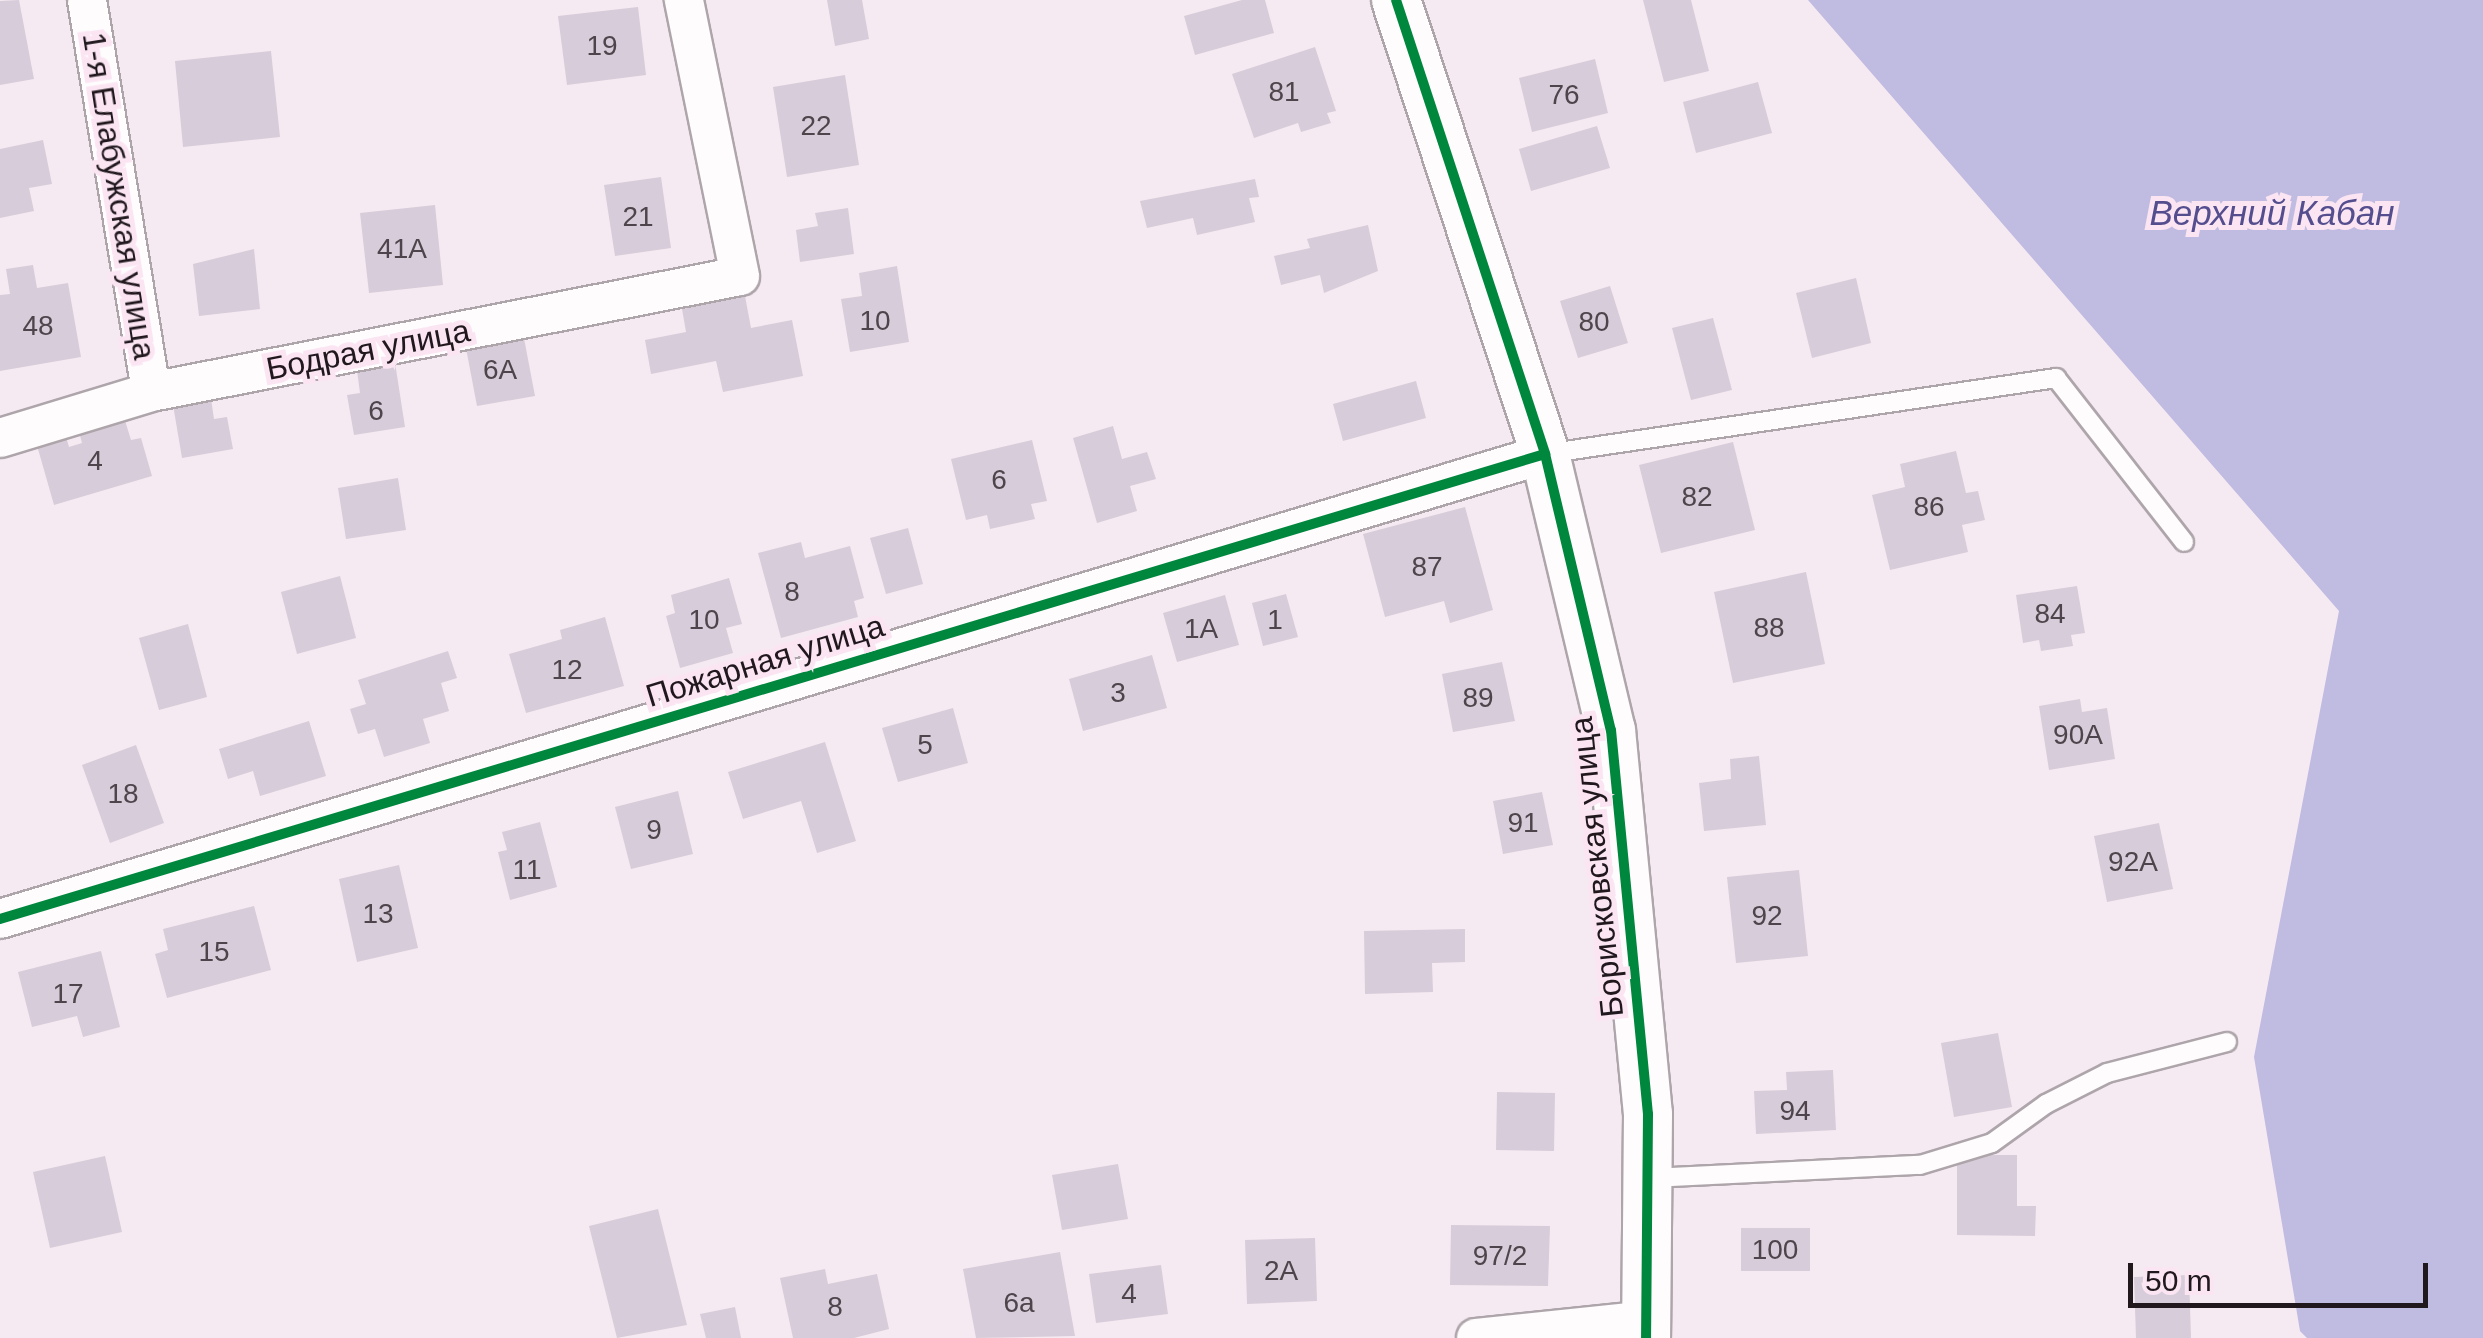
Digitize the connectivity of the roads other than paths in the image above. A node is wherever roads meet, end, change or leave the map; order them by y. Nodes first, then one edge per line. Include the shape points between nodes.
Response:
1 (86, 0) edge
2 (684, 0) edge
3 (1396, 0) edge
4 (151, 392) junction
5 (0, 438) edge
6 (1545, 454) junction
7 (2184, 542) dead end
8 (0, 919) edge
9 (2228, 1042) dead end
10 (1648, 1178) junction
11 (1646, 1329) edge
12 (1476, 1338) edge

1 - 4 street, 1-я Елабужская улица
2 - 4 street, Бодрая улица via 740,276
3 - 6 street, Борисковская улица
4 - 5 street, Бодрая улица
6 - 7 lane via 2056,378
6 - 8 street, Пожарная улица
6 - 10 street, Борисковская улица via 1611,730 1648,1114
9 - 10 lane via 2107,1073 2046,1104 1992,1143 1920,1165
10 - 11 street, Борисковская улица
11 - 12 street

